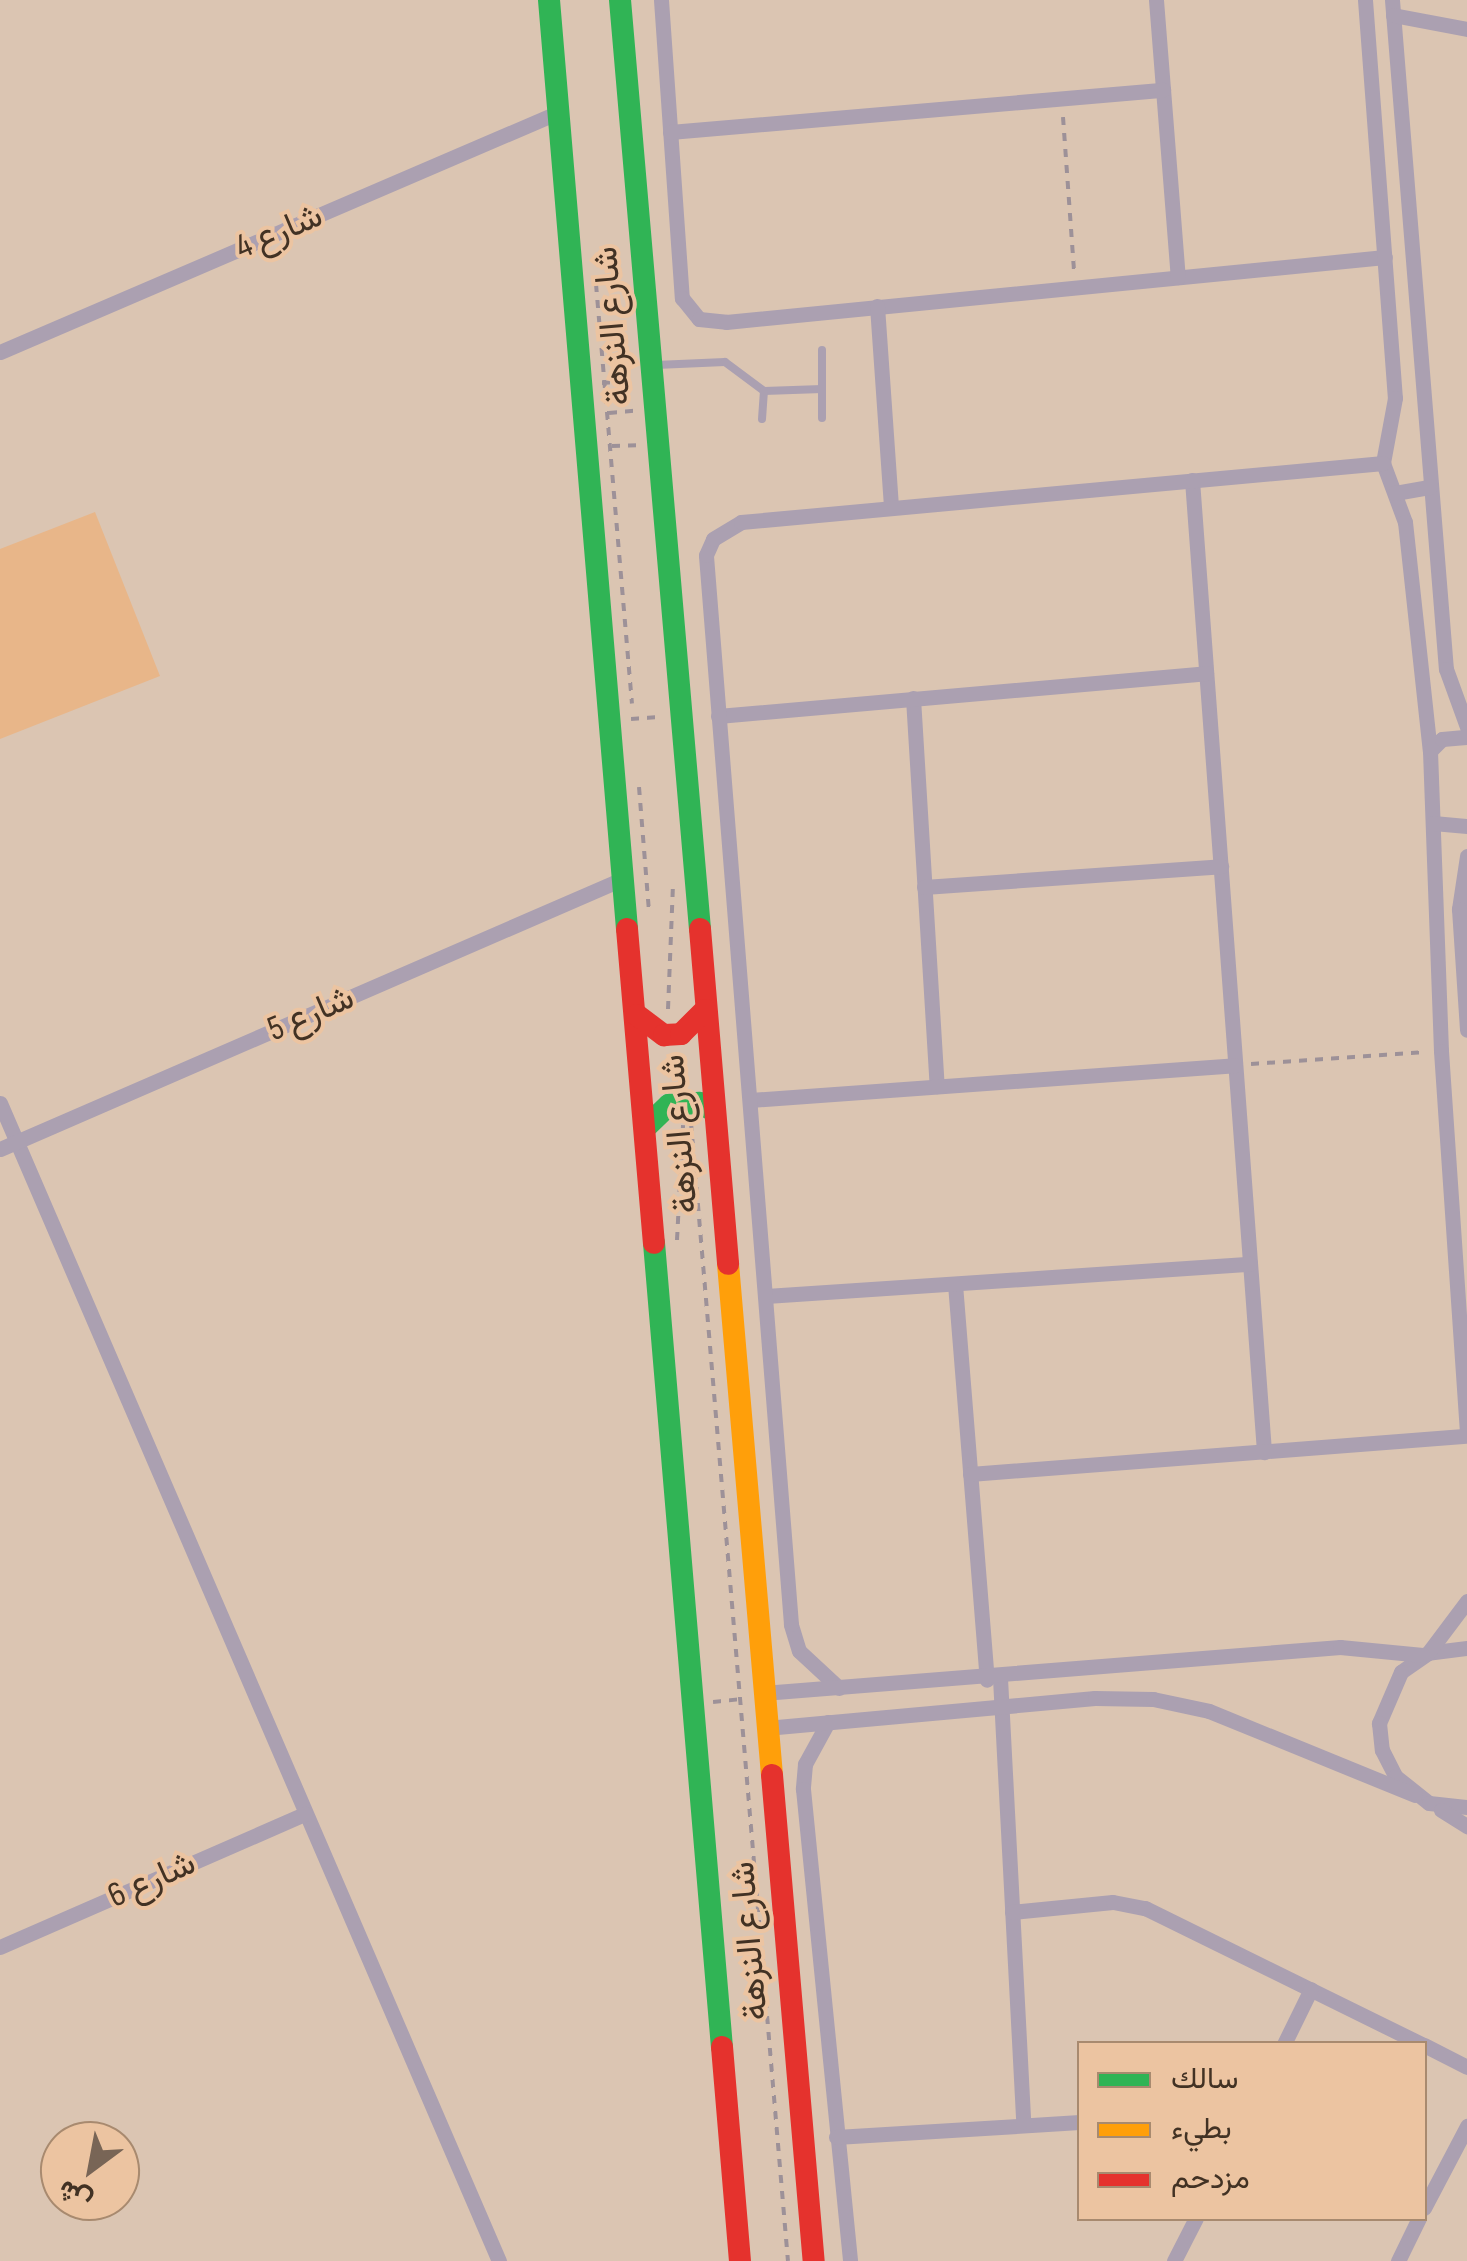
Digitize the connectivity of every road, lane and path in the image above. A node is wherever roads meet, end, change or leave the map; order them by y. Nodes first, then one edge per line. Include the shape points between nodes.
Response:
1 (549, 0) edge
2 (620, 0) edge
3 (661, 0) edge
4 (1156, 0) edge
5 (1365, 0) edge
6 (1392, 8) edge
7 (1467, 28) edge
8 (1163, 90) junction
9 (1062, 99) junction
10 (559, 112) junction
11 (670, 132) junction
12 (1385, 257) junction
13 (1178, 277) junction
14 (596, 278) dead end
15 (1075, 287) junction
16 (877, 306) junction
17 (822, 350) dead end
18 (0, 352) edge
19 (641, 363) junction
20 (632, 380) junction
21 (605, 382) junction
22 (822, 388) junction
23 (764, 391) junction
24 (634, 411) junction
25 (607, 413) junction
26 (822, 418) dead end
27 (762, 419) dead end
28 (1391, 431) junction
29 (1426, 432) junction
30 (637, 445) junction
31 (610, 446) junction
32 (638, 463) dead end
33 (1383, 463) junction
34 (1192, 480) junction
35 (1430, 487) junction
36 (1395, 493) junction
37 (892, 508) junction
38 (1206, 672) junction
39 (913, 698) junction
40 (658, 699) dead end
41 (718, 716) junction
42 (670, 717) junction
43 (622, 719) junction
44 (1467, 727) edge
45 (661, 736) dead end
46 (1467, 737) edge
47 (634, 738) dead end
48 (1430, 751) junction
49 (638, 776) dead end
50 (1434, 824) junction
51 (1467, 826) edge
52 (1467, 856) edge
53 (1220, 866) junction
54 (672, 870) dead end
55 (622, 879) junction
56 (924, 886) junction
57 (650, 924) dead end
58 (1466, 1004) edge
59 (704, 1010) junction
60 (648, 1014) junction
61 (1467, 1030) edge
62 (1440, 1052) junction
63 (1235, 1065) junction
64 (937, 1086) junction
65 (750, 1100) junction
66 (0, 1103) edge
67 (714, 1111) junction
68 (646, 1127) junction
69 (17, 1141) junction
70 (0, 1148) edge
71 (677, 1257) dead end
72 (1250, 1264) junction
73 (955, 1284) junction
74 (766, 1296) junction
75 (1467, 1434) edge
76 (1264, 1452) junction
77 (970, 1474) junction
78 (1467, 1601) edge
79 (1467, 1648) edge
80 (1426, 1654) junction
81 (994, 1679) junction
82 (714, 1682) dead end
83 (839, 1688) junction
84 (756, 1697) junction
85 (706, 1703) junction
86 (1001, 1707) junction
87 (717, 1722) dead end
88 (828, 1722) junction
89 (766, 1728) junction
90 (1422, 1799) junction
91 (1467, 1807) edge
92 (304, 1814) junction
93 (1467, 1826) edge
94 (1012, 1912) junction
95 (0, 1947) edge
96 (1311, 1989) junction
97 (1285, 2041) edge
98 (1417, 2041) edge
99 (1427, 2046) edge
100 (1467, 2066) edge
101 (1023, 2122) junction
102 (1077, 2122) edge
103 (1467, 2126) edge
104 (836, 2137) junction
105 (1427, 2202) edge
106 (1194, 2221) edge
107 (1418, 2221) edge
108 (499, 2261) edge
109 (740, 2261) edge
110 (788, 2261) edge
111 (814, 2261) edge
112 (850, 2261) edge
113 (1174, 2261) edge
114 (1398, 2261) edge

1 - 10 main road, شارع النزهة
2 - 19 main road, شارع النزهة
3 - 11 street
4 - 8 street
5 - 12 street
6 - 7 street
6 - 29 street
8 - 9 street
8 - 13 street
9 - 11 street
9 - 15 path
10 - 18 street, شارع 4
10 - 43 main road, شارع النزهة
11 - 16 street via 688,310 712,323
12 - 13 street
12 - 28 street via 1395,398
13 - 15 street
14 - 21 path
15 - 16 street
16 - 37 street
17 - 22 lane
19 - 20 path
19 - 23 lane via 734,364
19 - 42 main road, شارع النزهة
20 - 21 path
20 - 24 path
21 - 25 path
22 - 23 lane
22 - 26 lane
23 - 27 lane
24 - 25 path
24 - 30 path
25 - 31 path
28 - 29 street via 1408,425
28 - 33 street
29 - 35 street
30 - 31 path
30 - 32 path
31 - 43 path
33 - 34 street
33 - 36 street
34 - 37 street
34 - 38 street
35 - 36 street
35 - 44 street via 1446,669
36 - 48 street via 1405,522
37 - 41 street via 741,522 713,538 706,554
38 - 39 street
38 - 53 street
39 - 41 street
39 - 56 street
40 - 42 path
41 - 65 street
42 - 43 path
42 - 45 path
42 - 59 main road, شارع النزهة
43 - 47 path
43 - 55 main road, شارع النزهة
46 - 48 street via 1442,739
48 - 50 street
49 - 57 path
50 - 51 street
50 - 62 street
52 - 58 street via 1460,909
53 - 56 street
53 - 63 street
54 - 60 path via 668,1006
55 - 60 main road, شارع النزهة
55 - 69 street, شارع 5
56 - 64 street
58 - 61 street
59 - 60 main road via 696,1025 664,1036
59 - 67 main road, شارع النزهة
60 - 68 main road, شارع النزهة
62 - 63 path
62 - 75 street
63 - 64 street
63 - 72 street
64 - 65 street
65 - 74 street
66 - 69 street
67 - 68 main road via 700,1103 668,1105
67 - 84 main road, شارع النزهة
68 - 85 main road, شارع النزهة
69 - 70 street, شارع 5
69 - 92 street
71 - 84 path via 686,1122 692,1128
72 - 73 street
72 - 76 street
73 - 74 street
73 - 77 street
74 - 83 street via 791,1624 808,1662
75 - 76 street
76 - 77 street
77 - 81 street
78 - 80 street
79 - 80 street
80 - 81 street via 1340,1646
80 - 90 street via 1393,1684 1379,1723 1382,1750
81 - 83 street
81 - 86 street
82 - 85 path
83 - 84 street
84 - 85 path
84 - 89 main road, شارع النزهة
84 - 110 path
85 - 87 path
85 - 109 main road, شارع النزهة
86 - 88 street
86 - 90 street via 1095,1698 1190,1707
86 - 94 street
88 - 89 street
88 - 104 street via 805,1764 803,1789
89 - 111 main road, شارع النزهة
90 - 91 street
90 - 93 street
92 - 95 street, شارع 6
92 - 108 street
94 - 96 street via 1113,1902 1145,1908
94 - 101 street
96 - 97 street
96 - 98 street
99 - 100 street
101 - 102 street
101 - 104 street
103 - 105 street
104 - 112 street
106 - 113 street
107 - 114 street

